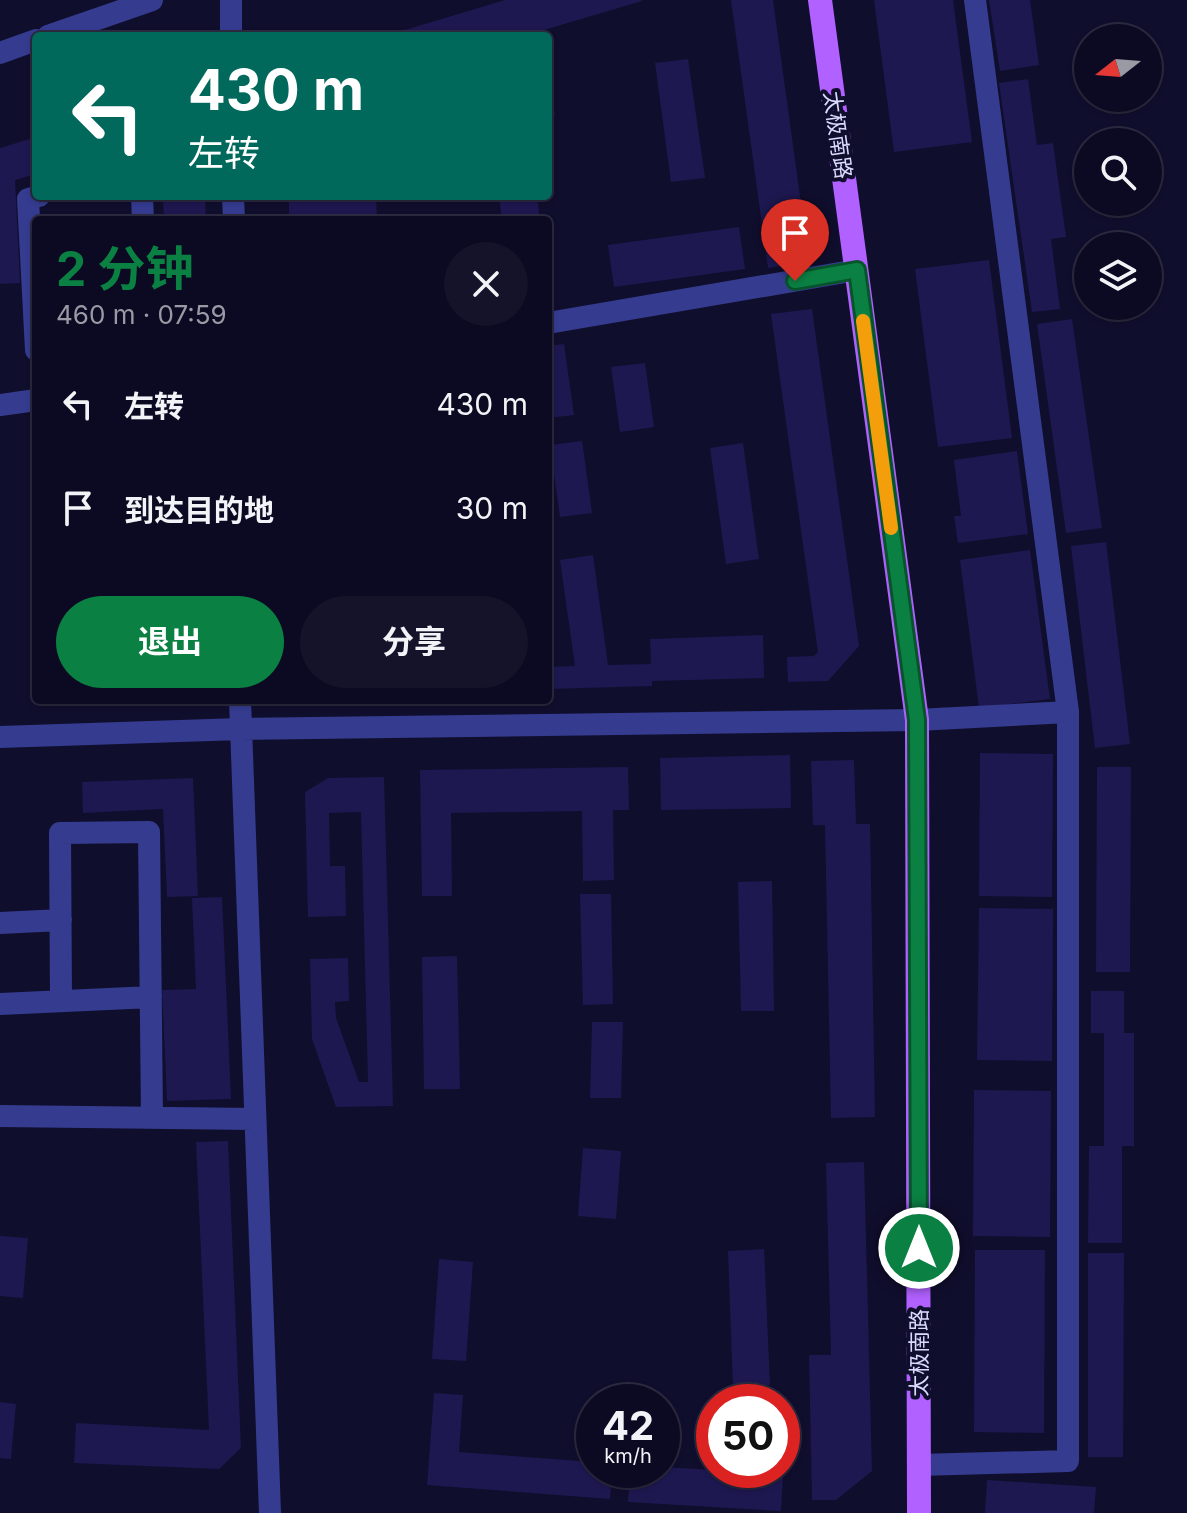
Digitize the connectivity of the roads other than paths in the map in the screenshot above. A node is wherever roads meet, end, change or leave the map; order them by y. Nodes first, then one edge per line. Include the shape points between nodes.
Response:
1 (152, 0) edge
2 (231, 0) edge
3 (820, 0) edge
4 (975, 0) edge
5 (60, 32) edge
6 (231, 32) edge
7 (32, 41) edge
8 (0, 53) edge
9 (32, 198) edge
10 (857, 270) junction
11 (32, 274) edge
12 (552, 322) edge
13 (32, 401) edge
14 (0, 405) edge
15 (240, 704) edge
16 (1068, 712) junction
17 (917, 720) junction
18 (240, 729) junction
19 (0, 737) edge
20 (61, 920) junction
21 (0, 923) edge
22 (151, 997) junction
23 (61, 1001) junction
24 (0, 1004) edge
25 (0, 1116) edge
26 (152, 1118) junction
27 (255, 1119) junction
28 (919, 1465) junction
29 (270, 1513) edge
30 (919, 1513) edge

1 - 5 street
2 - 6 street
3 - 10 main road, 太极南路
4 - 16 street
7 - 8 street
9 - 11 street
10 - 12 street
10 - 17 main road, 太极南路
13 - 14 street
15 - 18 street
16 - 17 street
16 - 28 street via 1068,1461
17 - 18 street
17 - 28 main road, 太极南路
18 - 19 street
18 - 27 street
20 - 21 street
20 - 22 street via 60,833 149,832
20 - 23 street
22 - 23 street
22 - 26 street
23 - 24 street
25 - 26 street
26 - 27 street
27 - 29 street
28 - 30 main road, 太极南路

